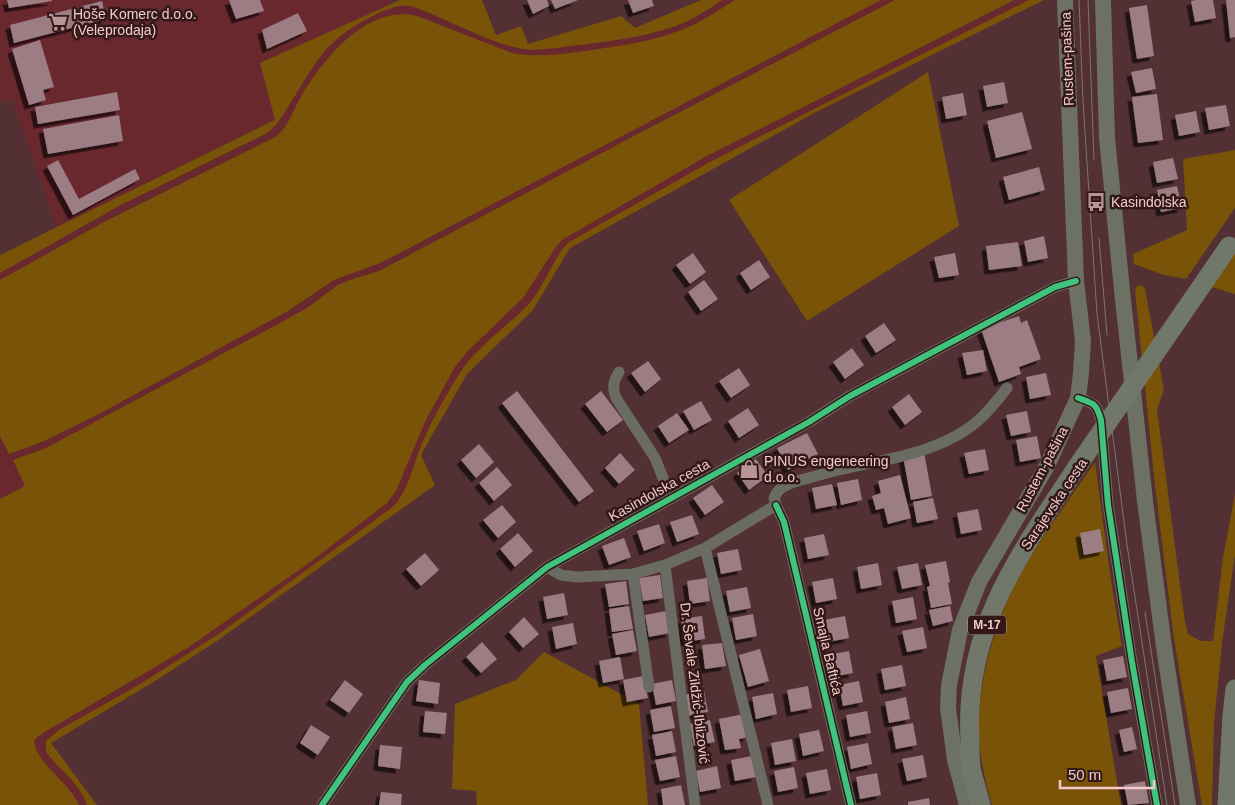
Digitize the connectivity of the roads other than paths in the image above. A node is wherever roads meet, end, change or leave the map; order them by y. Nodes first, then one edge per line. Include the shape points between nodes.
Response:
1 (1065, 0) edge
2 (1103, 0) edge
3 (1232, 242) edge
4 (1076, 281) junction
5 (619, 372) dead end
6 (1007, 388) dead end
7 (1078, 398) junction
8 (671, 498) junction
9 (776, 505) junction
10 (705, 548) junction
11 (665, 565) junction
12 (547, 567) junction
13 (633, 574) junction
14 (649, 687) dead end
15 (1235, 689) edge
16 (322, 805) edge
17 (695, 805) edge
18 (768, 805) edge
19 (851, 805) edge
20 (967, 805) edge
21 (981, 805) edge
22 (1157, 805) edge
23 (1188, 805) edge
24 (1227, 805) edge

1 - 4 main road, Rustem-pašina
2 - 23 main road via 1108,148 1144,501
3 - 21 main road, Sarajevska cesta / M-17, bridge via 1026,544 1003,585 978,655 969,714 971,768
4 - 7 main road, Rustem-pašina via 1083,353
4 - 8 street, Kasindolska cesta via 1055,287 850,396 810,422
5 - 8 street via 614,380 614,394 655,458
6 - 9 street via 985,416 948,441 921,452 834,471 785,486 774,498
7 - 20 main road, Rustem-pašina via 1047,466 979,582 960,630 949,685 948,708 955,760
7 - 22 street via 1097,407 1101,420 1108,504
8 - 12 street, Kasindolska cesta
9 - 10 street
9 - 19 street, Smajla Baftića via 784,522
10 - 11 street
10 - 18 street
11 - 13 street
11 - 17 street, Dr. Ševale Zildžić-Iblizović
12 - 13 street via 561,575 577,577
12 - 16 street, Kasindolska cesta via 407,682
13 - 14 street
15 - 24 main road

